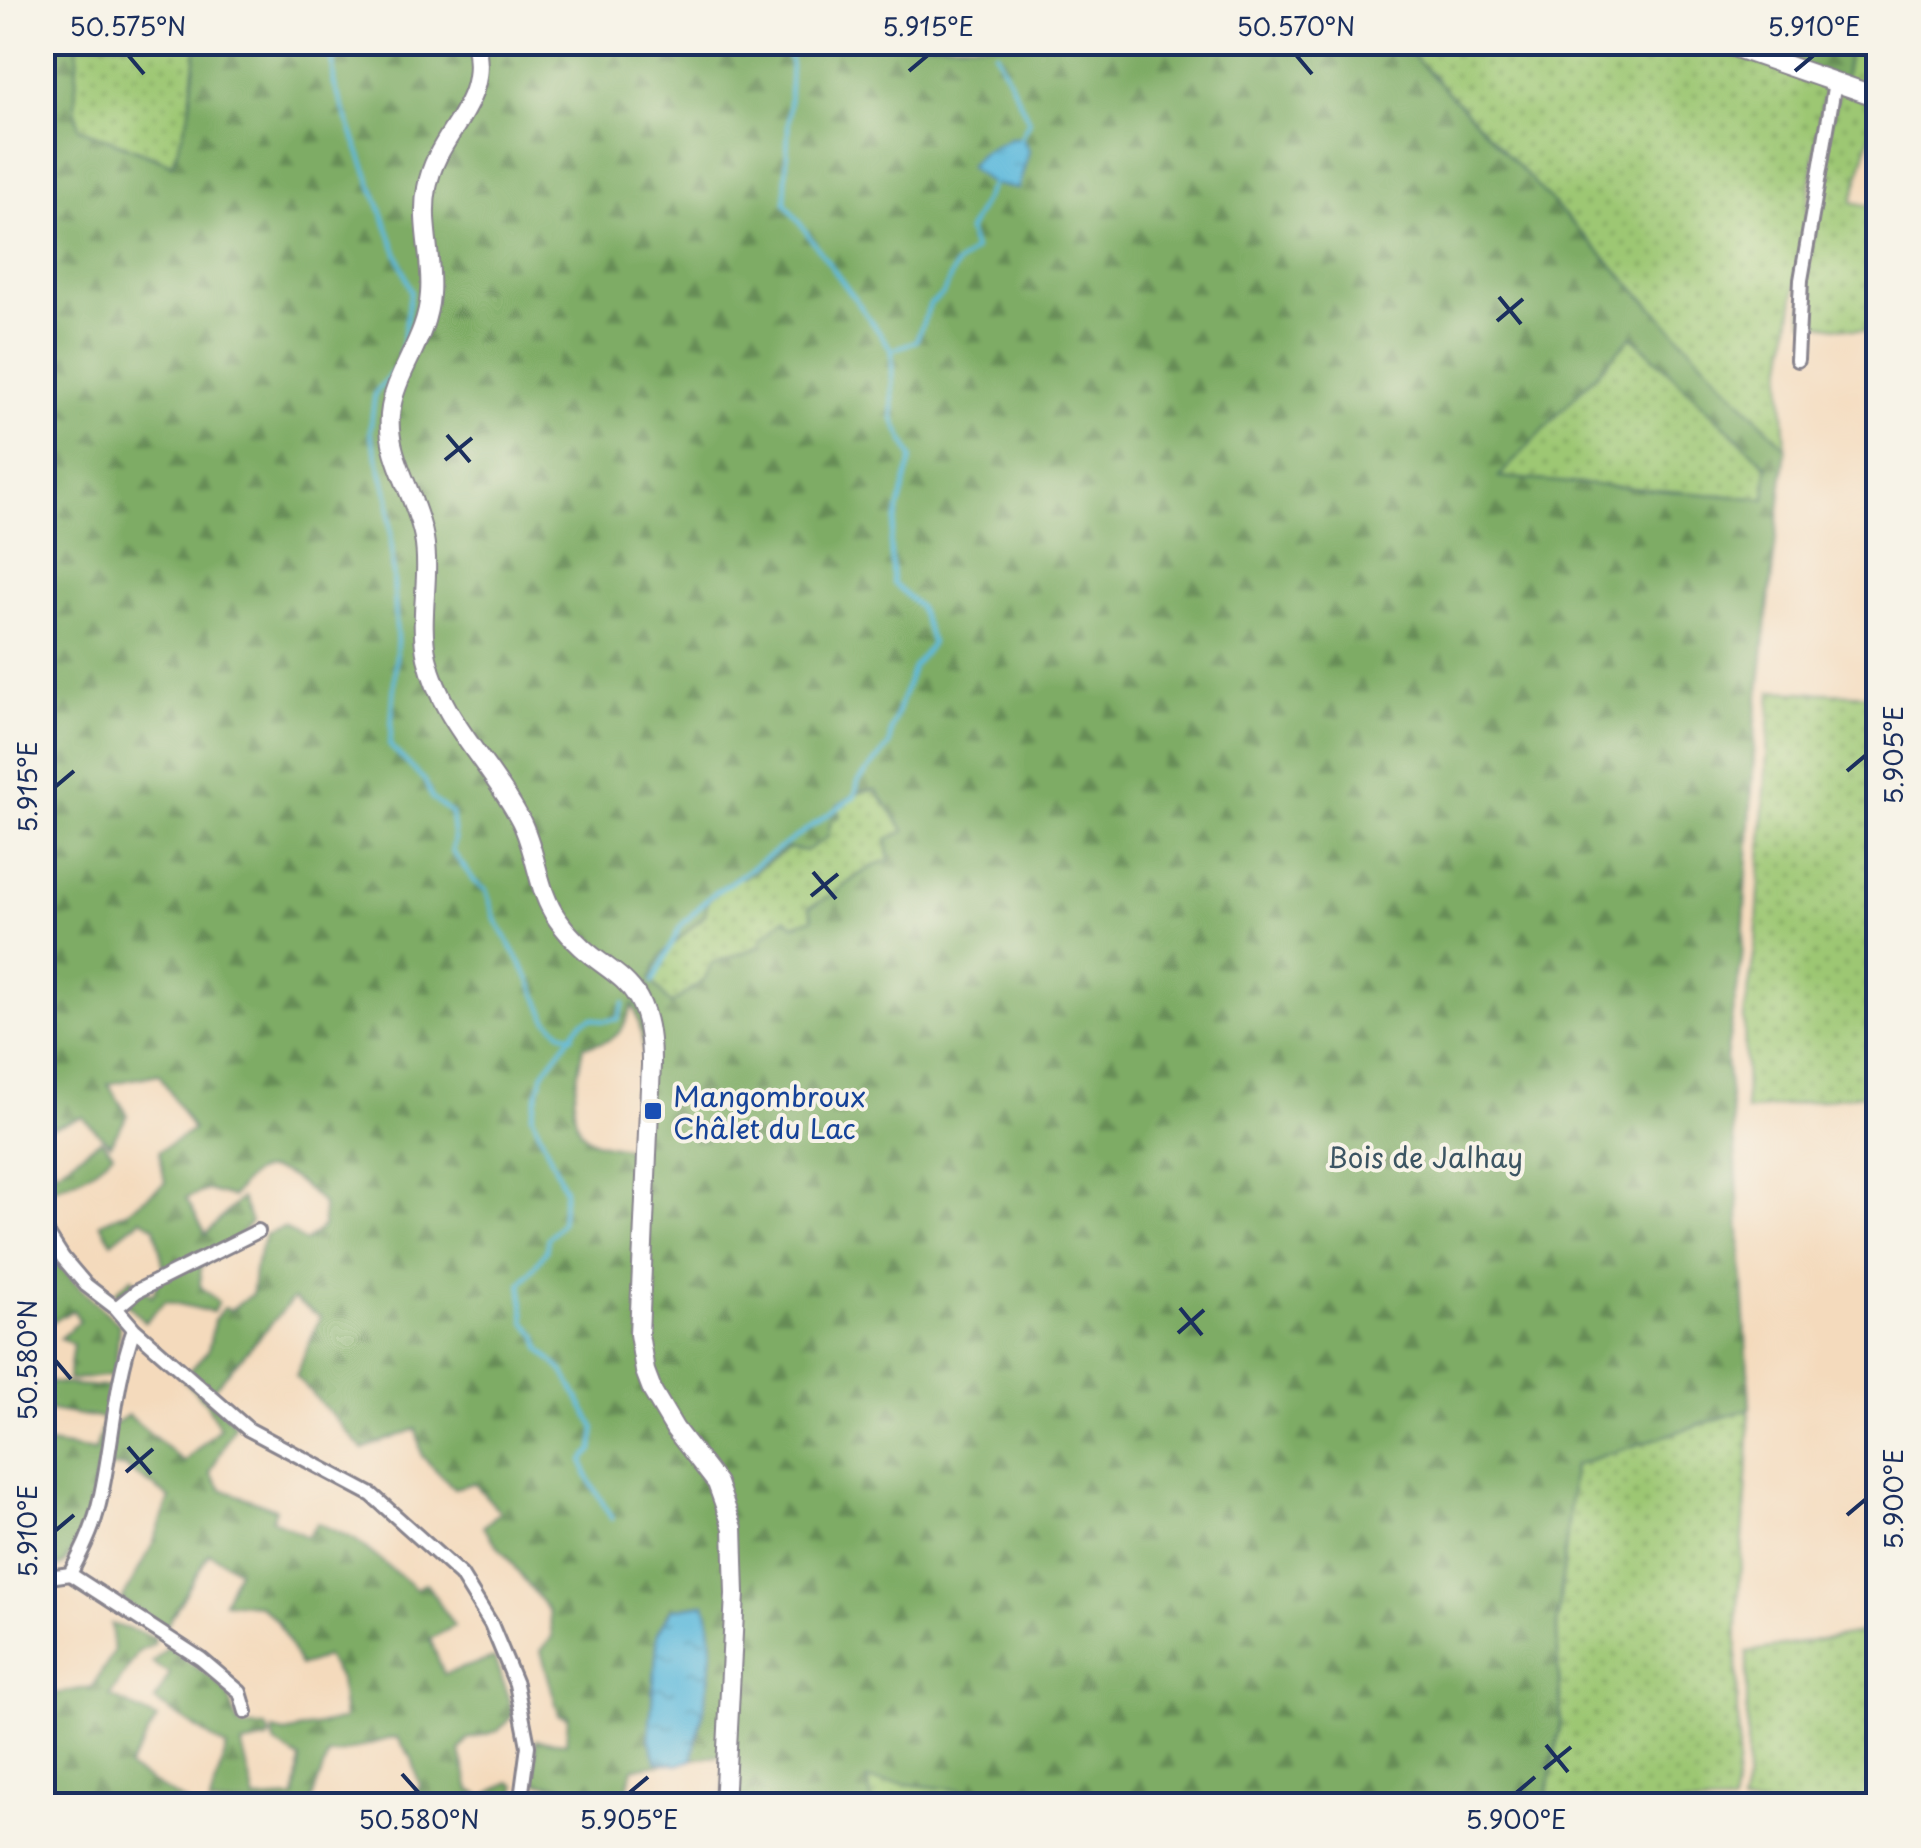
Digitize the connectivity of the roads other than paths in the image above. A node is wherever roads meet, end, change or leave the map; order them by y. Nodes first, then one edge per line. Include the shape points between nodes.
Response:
1 (475, 42) edge
2 (1719, 42) edge
3 (1835, 82) junction
4 (1878, 96) edge
5 (1798, 360) dead end
6 (42, 1225) edge
7 (258, 1232) dead end
8 (116, 1308) junction
9 (134, 1330) junction
10 (70, 1574) junction
11 (42, 1578) edge
12 (246, 1712) dead end
13 (524, 1806) edge
14 (724, 1806) edge

1 - 14 main road via 475,94 438,153 427,186 428,312 394,394 390,436 425,541 425,647 447,712 520,821 551,910 625,980 648,1020 639,1334 653,1392 717,1482 733,1528
2 - 3 main road
3 - 4 main road
3 - 5 street via 1801,280
6 - 8 street via 86,1285
7 - 8 street via 137,1291
8 - 9 street
9 - 10 street via 98,1510
9 - 13 street via 248,1428 372,1495 461,1576 516,1684 528,1746
10 - 11 street
10 - 12 street via 202,1659 240,1692

